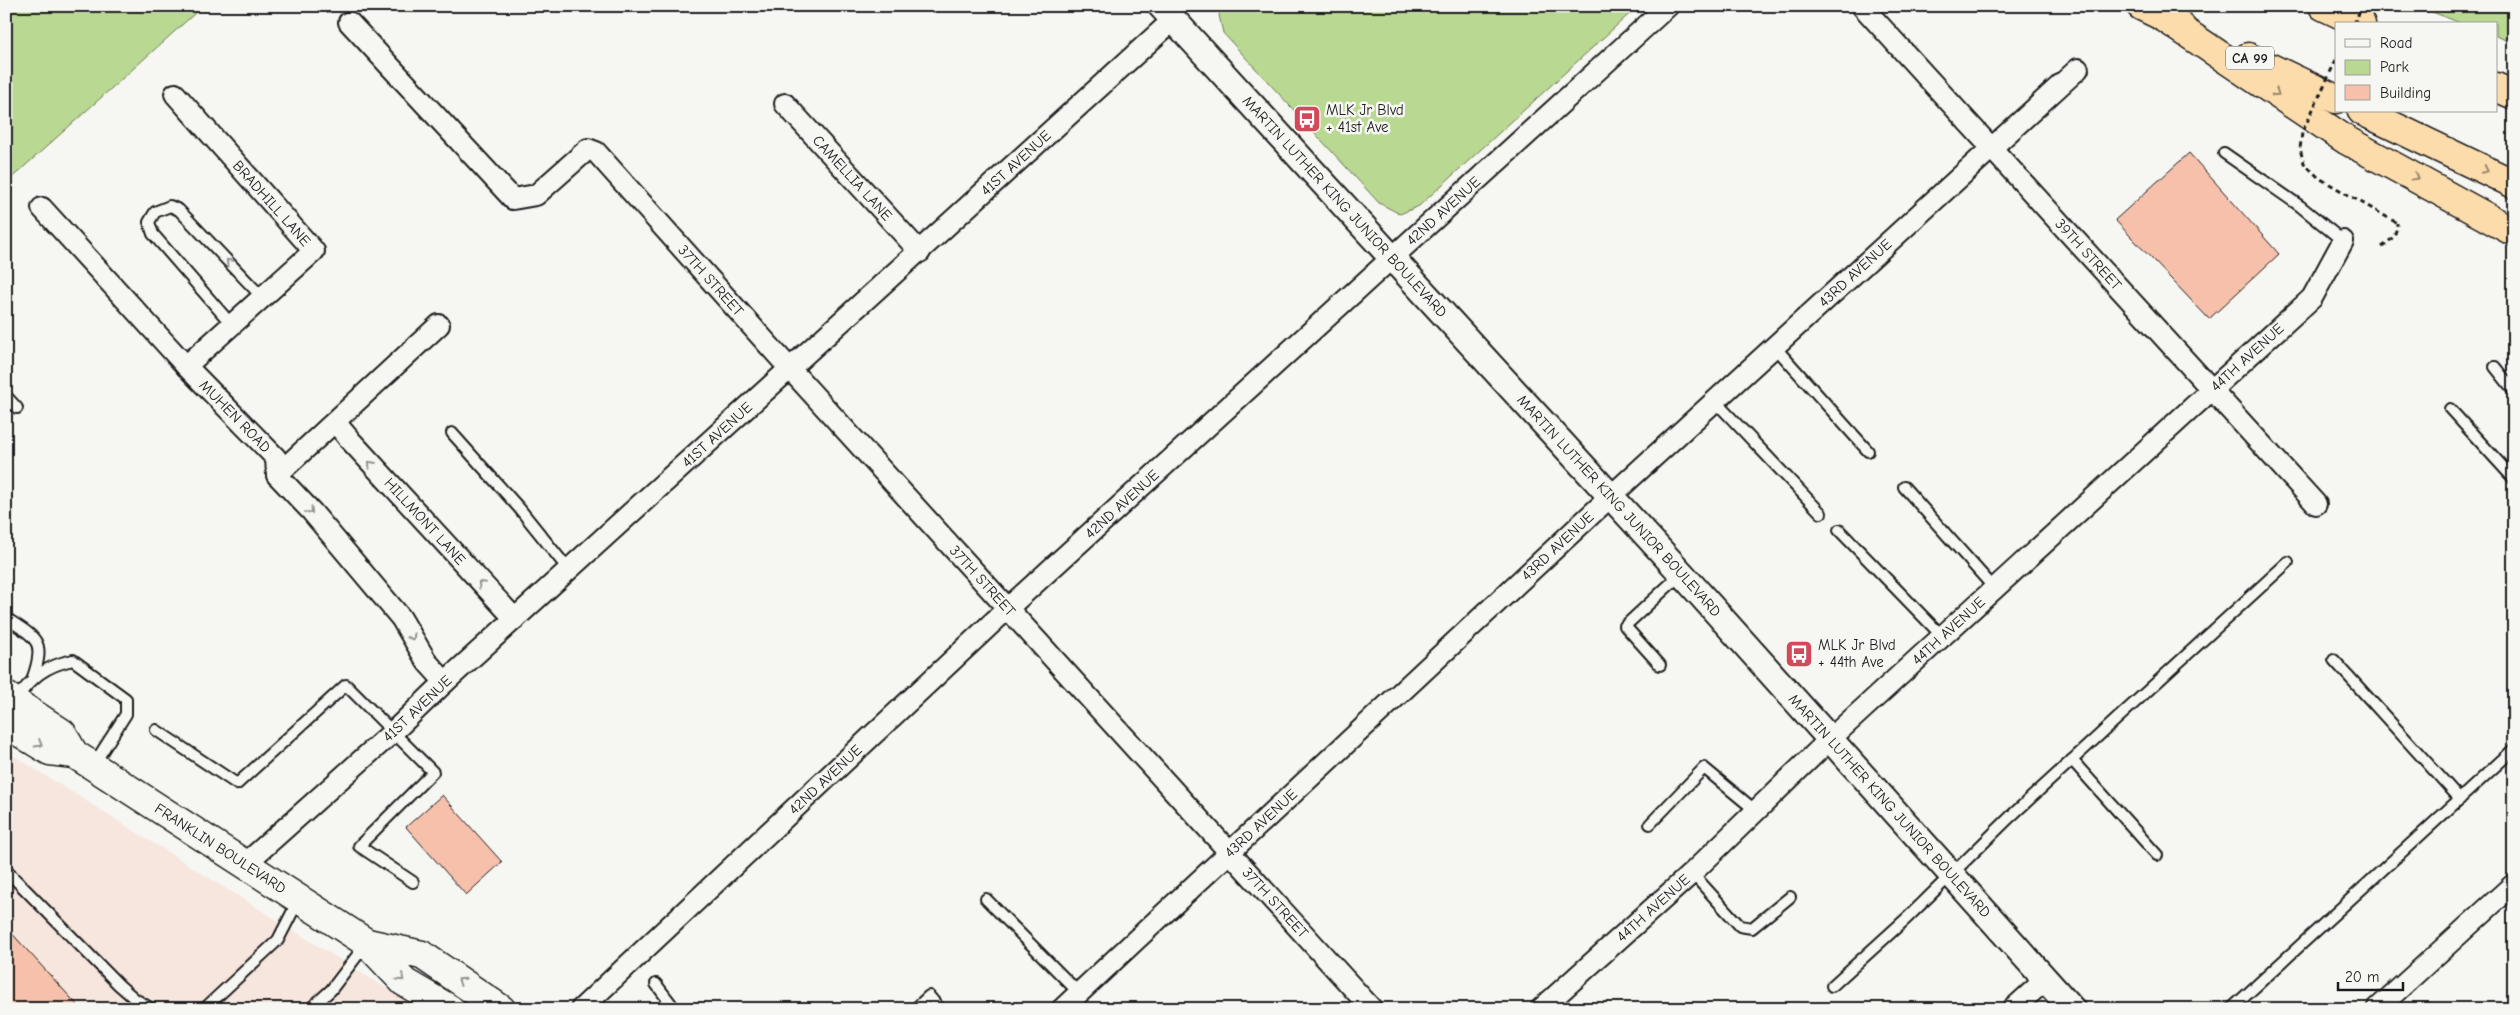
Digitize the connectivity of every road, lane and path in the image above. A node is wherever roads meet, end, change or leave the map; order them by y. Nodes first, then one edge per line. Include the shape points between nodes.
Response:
1 (1668, 6) edge
2 (1862, 6) edge
3 (2323, 6) edge
4 (2362, 6) edge
5 (1174, 11) edge
6 (2152, 12) edge
7 (349, 22) dead end
8 (2355, 22) edge
9 (2356, 22) edge
10 (2335, 62) edge
11 (2078, 69) dead end
12 (2498, 88) edge
13 (175, 94) dead end
14 (2514, 95) edge
15 (2335, 99) edge
16 (785, 104) dead end
17 (2364, 112) edge
18 (1992, 148) junction
19 (2224, 152) dead end
20 (2514, 184) edge
21 (42, 208) dead end
22 (2514, 232) edge
23 (2343, 242) joint
24 (2382, 247) dead end
25 (920, 252) junction
26 (1392, 258) junction
27 (262, 297) junction
28 (232, 325) junction
29 (439, 325) dead end
30 (1775, 347) junction
31 (186, 366) junction
32 (2495, 367) dead end
33 (790, 370) junction
34 (2213, 388) junction
35 (2514, 391) edge
36 (6, 396) edge
37 (1715, 401) junction
38 (17, 408) dead end
39 (2450, 409) dead end
40 (335, 422) junction
41 (452, 433) dead end
42 (1868, 451) dead end
43 (277, 475) junction
44 (2514, 479) edge
45 (1904, 487) dead end
46 (1611, 496) junction
47 (2316, 504) dead end
48 (1821, 513) dead end
49 (1839, 530) dead end
50 (2288, 562) dead end
51 (568, 569) junction
52 (1682, 574) junction
53 (1994, 588) junction
54 (1008, 608) junction
55 (6, 618) edge
56 (514, 619) junction
57 (1942, 636) junction
58 (2334, 660) dead end
59 (1660, 665) dead end
60 (33, 677) junction
61 (445, 682) junction
62 (9, 707) edge
63 (156, 730) dead end
64 (394, 731) junction
65 (1829, 740) junction
66 (2514, 749) edge
67 (84, 760) junction
68 (2072, 760) junction
69 (2460, 799) junction
70 (1756, 811) junction
71 (1650, 824) dead end
72 (1230, 852) junction
73 (2157, 855) dead end
74 (245, 864) junction
75 (6, 870) edge
76 (1692, 873) junction
77 (1952, 876) junction
78 (413, 882) dead end
79 (2514, 884) edge
80 (1790, 897) dead end
81 (299, 899) junction
82 (986, 899) dead end
83 (367, 943) junction
84 (2045, 980) junction
85 (656, 984) dead end
86 (1832, 986) dead end
87 (1080, 994) junction
88 (152, 1009) edge
89 (204, 1009) edge
90 (310, 1009) edge
91 (450, 1009) edge
92 (501, 1009) edge
93 (581, 1009) edge
94 (675, 1009) edge
95 (915, 1009) edge
96 (940, 1009) edge
97 (1062, 1009) edge
98 (1372, 1009) edge
99 (1541, 1009) edge
100 (2013, 1009) edge
101 (2072, 1009) edge
102 (2231, 1009) edge
103 (2378, 1009) edge

1 - 26 street, 42ND AVENUE
2 - 18 street, 39TH STREET
3 - 9 highway
4 - 8 path, bridge
5 - 25 street, 41ST AVENUE
5 - 26 street, MARTIN LUTHER KING JUNIOR BOULEVARD
6 - 15 highway, CA 99
6 -> 22 highway via 2346,140
7 - 33 street, 37TH STREET via 513,199 536,195 588,149 596,152
10 - 24 path, bridge via 2302,133 2300,149 2304,163 2319,178 2397,222 2394,238
11 - 18 street, 43RD AVENUE
12 - 14 highway
13 - 27 street, BRADHILL LANE via 314,251
16 - 25 street, CAMELLIA LANE
17 -> 20 highway
18 - 30 street, 43RD AVENUE
18 - 34 street, 39TH STREET
19 - 23 lane via 2300,206
21 - 31 street, MUHEN ROAD
23 - 34 street, 44TH AVENUE via 2312,298
25 - 33 street, 41ST AVENUE
26 - 46 street, MARTIN LUTHER KING JUNIOR BOULEVARD
26 - 54 street, 42ND AVENUE
27 - 28 street, BRADHILL LANE
27 -> 28 lane via 180,210 170,206 156,212 150,222 153,234
28 - 31 street, BRADHILL LANE
29 - 40 street
30 - 37 street, 43RD AVENUE
30 - 42 lane
31 - 43 street, MUHEN ROAD via 276,458
32 - 35 lane
33 - 51 street, 41ST AVENUE
33 - 54 street, 37TH STREET
34 - 47 street, 39TH STREET
34 - 53 street, 44TH AVENUE
36 - 38 lane
37 - 46 street, 43RD AVENUE
37 - 48 lane
39 - 44 lane
40 - 43 street
56 -> 40 street, HILLMONT LANE
41 - 51 lane
43 -> 61 street, MUHEN ROAD via 401,618 426,662
45 - 53 lane
46 - 52 street, MARTIN LUTHER KING JUNIOR BOULEVARD
46 - 72 street, 43RD AVENUE
49 - 57 lane
50 - 68 lane
51 - 56 street, 41ST AVENUE
52 - 59 lane via 1625,626
52 - 65 street, MARTIN LUTHER KING JUNIOR BOULEVARD
53 - 57 street, 44TH AVENUE
54 - 72 street, 37TH STREET
54 - 93 street, 42ND AVENUE
55 - 60 lane via 35,638 40,656
56 - 61 street, 41ST AVENUE
57 - 65 street, 44TH AVENUE
58 - 69 lane
60 - 62 lane
60 - 67 lane via 57,663 72,660 126,699 126,714
61 - 64 street, 41ST AVENUE
62 - 67 main road, FRANKLIN BOULEVARD via 62,733
63 - 64 lane via 237,784 346,685
64 - 74 street, 41ST AVENUE
64 - 78 lane via 433,772 359,846
65 - 70 street, 44TH AVENUE
65 - 77 street, MARTIN LUTHER KING JUNIOR BOULEVARD
66 - 69 lane
67 - 74 main road, FRANKLIN BOULEVARD
68 - 73 lane
68 - 77 lane
69 - 102 lane
70 - 71 lane via 1704,768
70 - 76 street, 44TH AVENUE
72 - 87 street, 43RD AVENUE
72 - 98 street, 37TH STREET
74 - 81 main road, FRANKLIN BOULEVARD
75 - 88 lane via 119,985
76 - 80 lane via 1740,926 1752,928
76 - 99 street, 44TH AVENUE
77 - 84 street, MARTIN LUTHER KING JUNIOR BOULEVARD
77 - 86 lane
79 - 103 street
81 - 83 main road, FRANKLIN BOULEVARD
81 - 89 lane via 278,940
82 - 87 lane
83 - 90 lane via 331,990
83 -> 91 main road, FRANKLIN BOULEVARD via 404,982
92 -> 83 main road, FRANKLIN BOULEVARD via 422,955
84 - 100 street
84 - 101 street, MARTIN LUTHER KING JUNIOR BOULEVARD
85 - 94 lane
87 - 97 street, 43RD AVENUE
95 - 96 lane via 928,996

